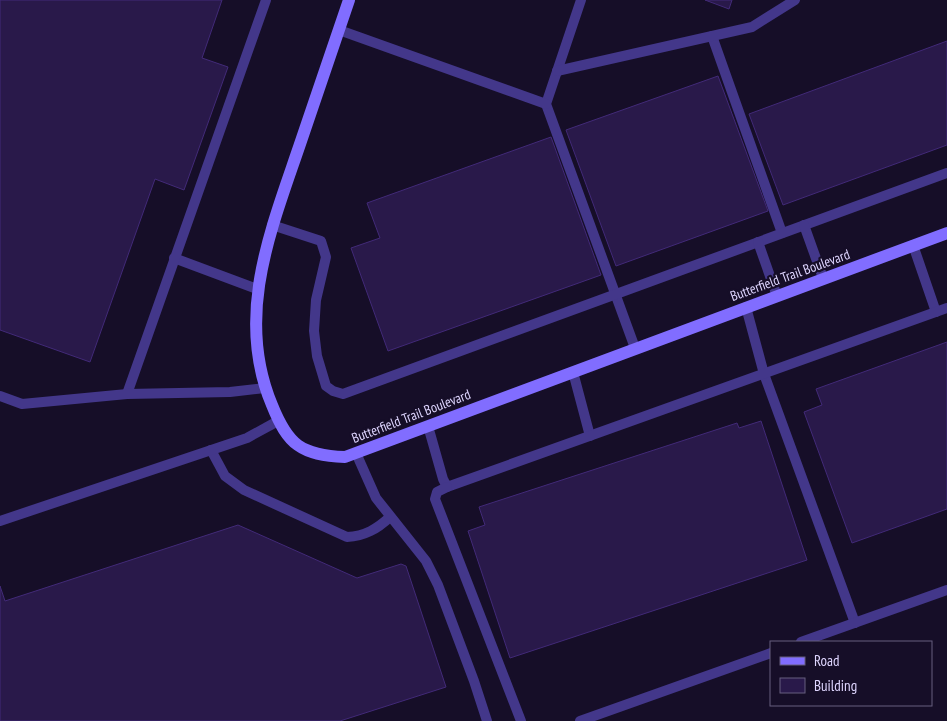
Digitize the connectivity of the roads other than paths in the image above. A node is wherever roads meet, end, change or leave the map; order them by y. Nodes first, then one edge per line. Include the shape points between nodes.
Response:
1 (266, 0) edge
2 (349, 0) edge
3 (581, 0) edge
4 (795, 0) edge
5 (339, 30) junction
6 (712, 36) junction
7 (557, 71) junction
8 (546, 104) junction
9 (947, 173) edge
10 (272, 225) junction
11 (804, 225) junction
12 (782, 233) junction
13 (947, 233) edge
14 (758, 242) junction
15 (913, 245) junction
16 (174, 258) junction
17 (823, 278) junction
18 (257, 289) junction
19 (616, 294) junction
20 (777, 296) junction
21 (746, 307) junction
22 (947, 308) edge
23 (936, 312) junction
24 (635, 348) junction
25 (573, 372) junction
26 (764, 374) junction
27 (264, 388) junction
28 (126, 394) junction
29 (0, 396) edge
30 (278, 421) junction
31 (428, 426) junction
32 (590, 436) junction
33 (211, 450) junction
34 (356, 453) junction
35 (447, 487) junction
36 (390, 517) junction
37 (0, 521) edge
38 (947, 590) edge
39 (855, 623) junction
40 (804, 641) edge
41 (770, 653) edge
42 (487, 721) edge
43 (521, 721) edge
44 (580, 721) edge

1 - 16 lane
2 - 5 street, Butterfield Trail Boulevard
3 - 7 lane
4 - 6 lane via 752,27
5 - 8 lane
5 - 10 street, Butterfield Trail Boulevard
6 - 7 lane
6 - 12 lane
7 - 8 lane
8 - 19 lane
9 - 11 lane
10 - 18 street, Butterfield Trail Boulevard
10 - 19 lane via 321,241 326,257 316,300 314,330 317,356 326,386 343,394
11 - 12 lane
11 - 17 lane
12 - 14 lane
13 - 15 street, Butterfield Trail Boulevard
14 - 19 lane
14 - 20 lane
15 - 17 street, Butterfield Trail Boulevard
15 - 23 lane
16 - 18 lane
16 - 28 lane
17 - 20 street, Butterfield Trail Boulevard
18 - 27 street, Butterfield Trail Boulevard via 255,327
19 - 24 lane
20 - 21 street, Butterfield Trail Boulevard
21 - 24 street, Butterfield Trail Boulevard
21 - 26 lane
22 - 23 lane
23 - 26 lane
24 - 25 street, Butterfield Trail Boulevard
25 - 31 street, Butterfield Trail Boulevard
25 - 32 lane
26 - 32 lane
26 - 39 lane
27 - 28 lane via 230,392
27 - 30 street, Butterfield Trail Boulevard
28 - 29 lane via 22,404
30 - 33 lane via 247,438
30 - 34 street, Butterfield Trail Boulevard via 290,440 316,454 345,457
31 - 34 street, Butterfield Trail Boulevard
31 - 35 lane
32 - 35 lane
33 - 36 lane via 225,476 244,490 347,537 360,536 379,527
33 - 37 lane
34 - 36 lane via 376,498
35 - 43 lane via 436,492 435,500
36 - 42 lane via 426,560 438,585
38 - 39 lane
39 - 40 lane
41 - 44 lane

